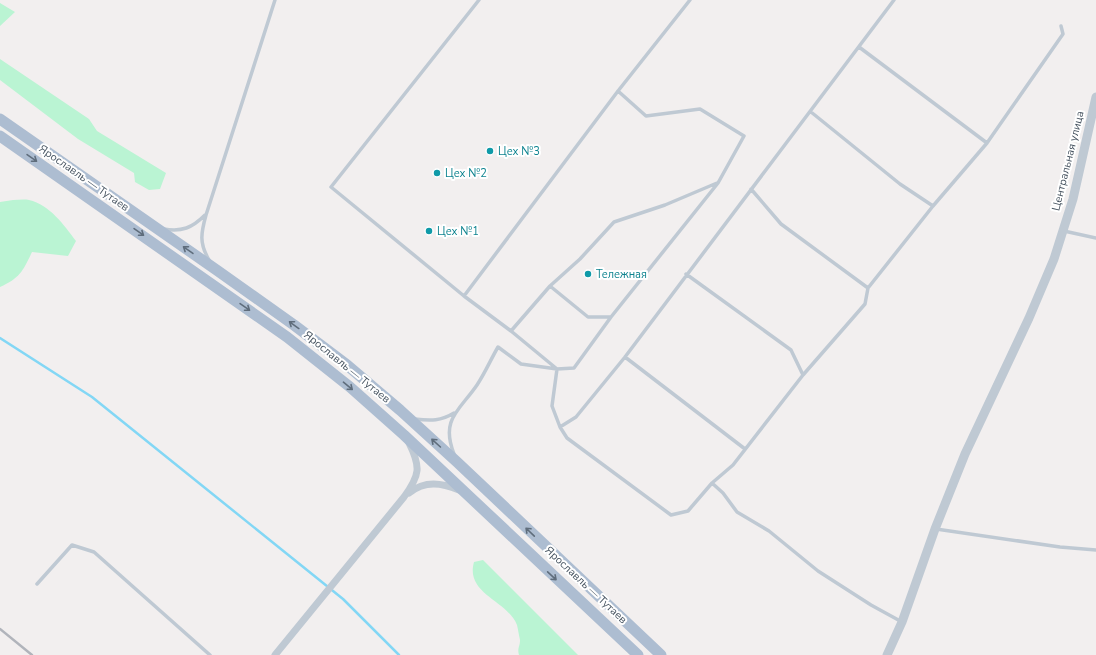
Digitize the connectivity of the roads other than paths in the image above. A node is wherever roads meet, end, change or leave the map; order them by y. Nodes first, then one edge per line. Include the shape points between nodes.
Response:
1 (275, 0) edge
2 (479, 0) edge
3 (690, 0) edge
4 (894, 0) edge
5 (1061, 26) dead end
6 (860, 47) junction
7 (618, 91) junction
8 (1096, 97) edge
9 (811, 112) junction
10 (0, 119) edge
11 (1092, 130) edge
12 (0, 136) edge
13 (987, 143) junction
14 (718, 183) junction
15 (750, 189) junction
16 (933, 206) junction
17 (206, 215) junction
18 (153, 226) junction
19 (1063, 230) junction
20 (1096, 238) edge
21 (218, 271) junction
22 (686, 274) junction
23 (550, 286) junction
24 (868, 288) junction
25 (464, 296) junction
26 (611, 317) junction
27 (511, 331) junction
28 (625, 357) junction
29 (557, 369) junction
30 (803, 375) junction
31 (400, 410) junction
32 (454, 413) junction
33 (560, 427) junction
34 (404, 435) junction
35 (745, 449) junction
36 (457, 462) junction
37 (712, 483) junction
38 (463, 491) junction
39 (404, 497) junction
40 (935, 529) junction
41 (1096, 549) edge
42 (37, 584) dead end
43 (902, 622) junction
44 (210, 655) edge
45 (275, 655) edge
46 (638, 655) edge
47 (661, 655) edge
48 (887, 655) edge

1 - 17 lane
2 - 25 lane via 331,186
3 - 7 lane
4 - 6 lane
5 - 13 lane via 1063,34
6 - 9 lane
6 - 13 lane
7 - 14 lane via 646,116 700,109 744,136
7 - 25 lane
8 - 11 street, Центральная улица
9 - 15 lane
9 - 16 lane via 900,184
10 - 18 main road, Ярославль — Тутаев
11 - 19 street, Центральная улица
12 -> 34 main road, Ярославль — Тутаев via 287,337 350,387
13 - 16 lane
14 - 23 lane via 614,222 580,259
14 - 26 lane
15 - 22 lane
15 - 24 lane via 781,224
16 - 24 lane
17 - 18 lane via 185,229 165,230
17 - 21 lane via 201,243 210,262
21 -> 18 main road, Ярославль — Тутаев
19 - 20 lane
19 - 40 street, Центральная улица via 1029,318 965,454
31 -> 21 main road, Ярославль — Тутаев via 294,325
22 - 28 lane
22 - 30 lane via 790,350
23 - 26 lane via 588,317
23 - 27 lane
24 - 30 lane via 865,304
25 - 27 lane
26 - 29 lane via 574,368
27 - 29 lane
28 - 33 lane via 576,417
28 - 35 lane
29 - 32 lane via 521,364 498,347 477,386
29 - 33 lane via 552,406
30 - 35 lane
31 - 32 lane via 413,419 427,421 444,419
36 -> 31 main road, Ярославль — Тутаев
32 - 36 lane via 449,429 450,444
33 - 37 lane via 567,438 671,515 688,511
34 - 38 main road, Ярославль — Тутаев
34 - 39 street via 417,463 414,484
35 - 37 lane via 733,465
47 -> 36 main road, Ярославль — Тутаев
37 - 43 lane via 737,512 769,531 818,571
38 - 39 street via 446,484 435,483 423,485
38 -> 46 main road, Ярославль — Тутаев
39 - 45 street
40 - 41 lane via 1060,547
40 - 43 street, Центральная улица
42 - 44 lane via 72,545 94,552
43 - 48 street, Центральная улица

